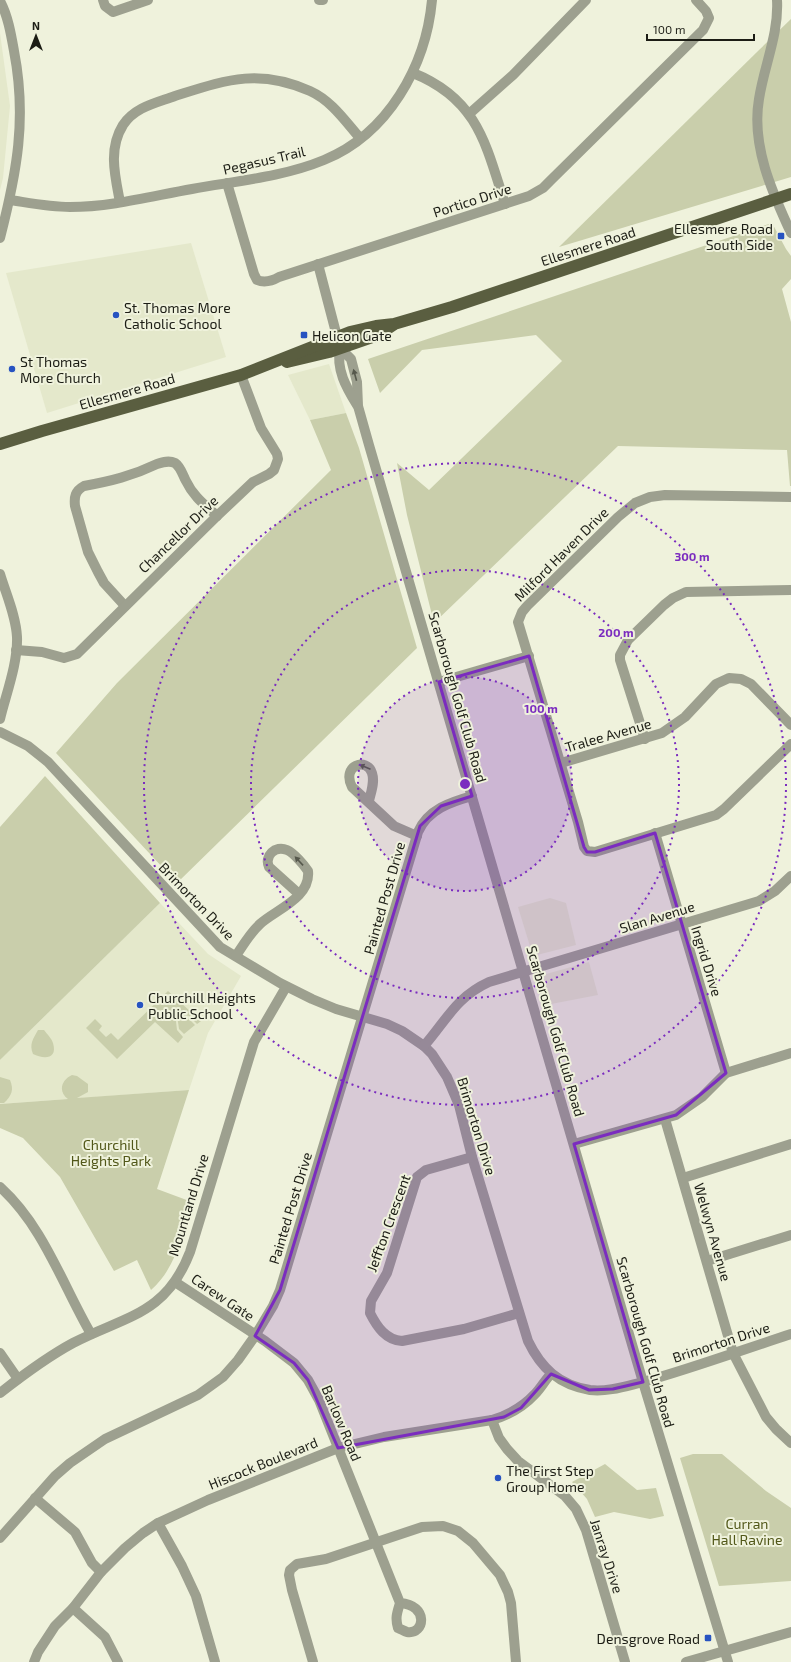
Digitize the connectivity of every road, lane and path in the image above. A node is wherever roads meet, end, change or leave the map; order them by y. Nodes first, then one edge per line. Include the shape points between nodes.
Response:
1 (103, 0) edge
2 (148, 0) edge
3 (319, 0) edge
4 (323, 0) edge
5 (432, 0) edge
6 (586, 0) edge
7 (696, 0) edge
8 (777, 0) edge
9 (0, 1) edge
10 (413, 73) junction
11 (469, 114) junction
12 (360, 138) junction
13 (227, 183) junction
14 (791, 194) edge
15 (775, 198) junction
16 (10, 200) junction
17 (120, 202) junction
18 (505, 204) junction
19 (791, 233) edge
20 (0, 238) edge
21 (318, 264) junction
22 (339, 342) junction
23 (241, 375) junction
24 (0, 444) edge
25 (791, 497) edge
26 (217, 516) junction
27 (0, 574) edge
28 (791, 590) edge
29 (125, 606) junction
30 (16, 650) junction
31 (529, 656) junction
32 (439, 682) junction
33 (0, 719) edge
34 (791, 725) edge
35 (0, 732) edge
36 (645, 739) junction
37 (791, 744) edge
38 (561, 763) junction
39 (472, 796) junction
40 (369, 801) dead end
41 (655, 834) junction
42 (416, 836) junction
43 (791, 876) edge
44 (299, 894) junction
45 (682, 924) junction
46 (236, 956) junction
47 (524, 972) junction
48 (286, 987) junction
49 (363, 1017) junction
50 (424, 1046) junction
51 (791, 1053) edge
52 (726, 1073) junction
53 (665, 1119) junction
54 (574, 1144) junction
55 (791, 1144) edge
56 (472, 1157) junction
57 (683, 1178) junction
58 (0, 1187) edge
59 (791, 1235) edge
60 (707, 1261) junction
61 (175, 1282) junction
62 (519, 1313) junction
63 (91, 1334) junction
64 (791, 1334) edge
65 (255, 1336) junction
66 (0, 1353) edge
67 (734, 1353) junction
68 (551, 1374) junction
69 (18, 1380) junction
70 (643, 1382) junction
71 (0, 1394) edge
72 (492, 1420) junction
73 (791, 1443) edge
74 (338, 1448) junction
75 (35, 1498) junction
76 (158, 1523) junction
77 (0, 1538) edge
78 (375, 1542) junction
79 (101, 1572) junction
80 (400, 1603) dead end
81 (73, 1608) junction
82 (791, 1632) edge
83 (725, 1650) junction
84 (34, 1662) edge
85 (118, 1662) edge
86 (215, 1662) edge
87 (313, 1662) edge
88 (516, 1662) edge
89 (625, 1662) edge
90 (686, 1662) edge
91 (728, 1662) edge

1 - 2 street via 113,12
3 - 4 street
5 - 10 street, Pegasus Trail via 430,19
6 - 11 street via 513,75
7 - 18 street, Portico Drive via 706,10 709,18 703,30 543,188
8 - 15 street via 775,31 757,114 760,153
9 - 16 street via 14,46 20,99 21,124
10 - 11 street via 448,93
10 - 12 street, Pegasus Trail via 391,107 371,130
11 - 18 street via 489,150
12 - 13 street, Pegasus Trail via 325,160 274,175
12 - 17 street via 336,110 311,92 279,80 236,78 221,81 146,106 124,125 117,138 114,153
13 - 17 street, Pegasus Trail
13 - 21 street, Portico Drive via 257,280 272,280
14 - 15 main road, Ellesmere Road
15 - 19 street
15 - 22 main road, Ellesmere Road via 394,324 378,335
16 - 17 street, Pegasus Trail via 69,207 100,206
16 - 20 street
18 - 21 street, Portico Drive
21 - 22 street
22 - 23 main road, Ellesmere Road via 315,356 262,367
22 - 32 street, Scarborough Golf Club Road via 351,359 357,382 358,406
23 - 24 main road, Ellesmere Road
23 - 26 street, Chancellor Drive via 261,428 278,459 274,470 253,482
25 - 31 street, Milford Haven Drive via 665,495 650,496 635,503 522,612 518,622
26 - 29 street, Chancellor Drive
26 - 29 street via 188,486 175,463 162,462 132,476 79,488 75,499 88,552 104,583
27 - 30 street via 16,628
28 - 36 street via 686,592 664,605 628,640 620,660
29 - 30 street, Chancellor Drive via 77,654 64,658 42,652
30 - 33 street
31 - 32 street
31 - 38 street, Milford Haven Drive
32 - 39 street, Scarborough Golf Club Road
34 - 36 street, Tralee Avenue via 751,684 741,679 729,678 716,684 675,725
35 - 46 street, Brimorton Drive via 28,746 48,762 208,935
36 - 38 street, Tralee Avenue
37 - 41 street, Milford Haven Drive via 716,815
38 - 41 street, Milford Haven Drive via 587,851 595,852
39 - 42 street, Painted Post Drive via 441,806 420,826
39 - 47 street, Scarborough Golf Club Road
40 - 42 street via 394,826
41 - 45 street, Ingrid Drive
42 - 49 street, Painted Post Drive
43 - 45 street, Slan Avenue via 764,899
44 -> 44 street via 308,878 306,868 290,851 273,851 269,856 269,868
44 - 46 street via 254,929
45 - 47 street, Slan Avenue
45 - 52 street, Ingrid Drive
46 - 48 street, Brimorton Drive
47 - 50 street, Slan Avenue via 476,988 463,998
47 - 54 street, Scarborough Golf Club Road
48 - 49 street, Brimorton Drive
48 - 61 street, Mountland Drive via 254,1042 190,1252
49 - 50 street, Brimorton Drive via 402,1031
49 - 65 street, Painted Post Drive via 280,1290
50 - 56 street, Brimorton Drive via 441,1066 454,1091
51 - 52 street
52 - 53 street via 691,1106
53 - 54 street
53 - 57 street, Welwyn Avenue
54 - 70 street, Scarborough Golf Club Road
55 - 57 street
56 - 62 street, Brimorton Drive
56 - 62 street, Jeffton Crescent via 430,1168 418,1177 388,1268 371,1301 370,1313 382,1332 395,1340 402,1340 464,1329
57 - 60 street, Welwyn Avenue
58 - 63 street via 35,1228
59 - 60 street
60 - 67 street, Welwyn Avenue
61 - 63 street, Mountland Drive via 139,1314
61 - 65 street, Carew Gate
62 - 68 street, Brimorton Drive via 534,1354
63 - 69 street, Mountland Drive via 51,1356
64 - 67 street, Brimorton Drive
65 - 74 street, Barlow Road via 294,1363 308,1380
65 - 75 street, Painted Post Drive via 223,1378 198,1395 105,1439 70,1463
66 - 69 street
67 - 70 street, Brimorton Drive
67 - 73 street, Welwyn Avenue via 766,1417
68 - 70 street, Brimorton Drive via 569,1384 590,1390 613,1389
68 - 72 street, Hiscock Boulevard via 521,1408
69 - 71 street, Mountland Drive
70 - 83 street, Scarborough Golf Club Road
72 - 74 street, Hiscock Boulevard via 384,1437
72 - 89 street, Janray Drive via 499,1438 518,1461 558,1491 576,1509 586,1530
74 - 76 street, Hiscock Boulevard
74 - 78 street, Barlow Road
75 - 77 street, Painted Post Drive
75 - 79 street via 75,1532 92,1563
76 - 79 street, Hiscock Boulevard via 125,1548
76 - 86 street via 196,1596
78 - 80 street, Barlow Road
78 - 87 street via 326,1559 297,1564 290,1570 292,1590
78 - 88 street via 422,1527 443,1526 458,1531 473,1543 496,1568 508,1592
79 - 81 street, Hiscock Boulevard
81 - 84 street, Hiscock Boulevard via 49,1634
81 - 85 street via 105,1637
82 - 83 street
83 - 90 street
83 - 91 street, Scarborough Golf Club Road

